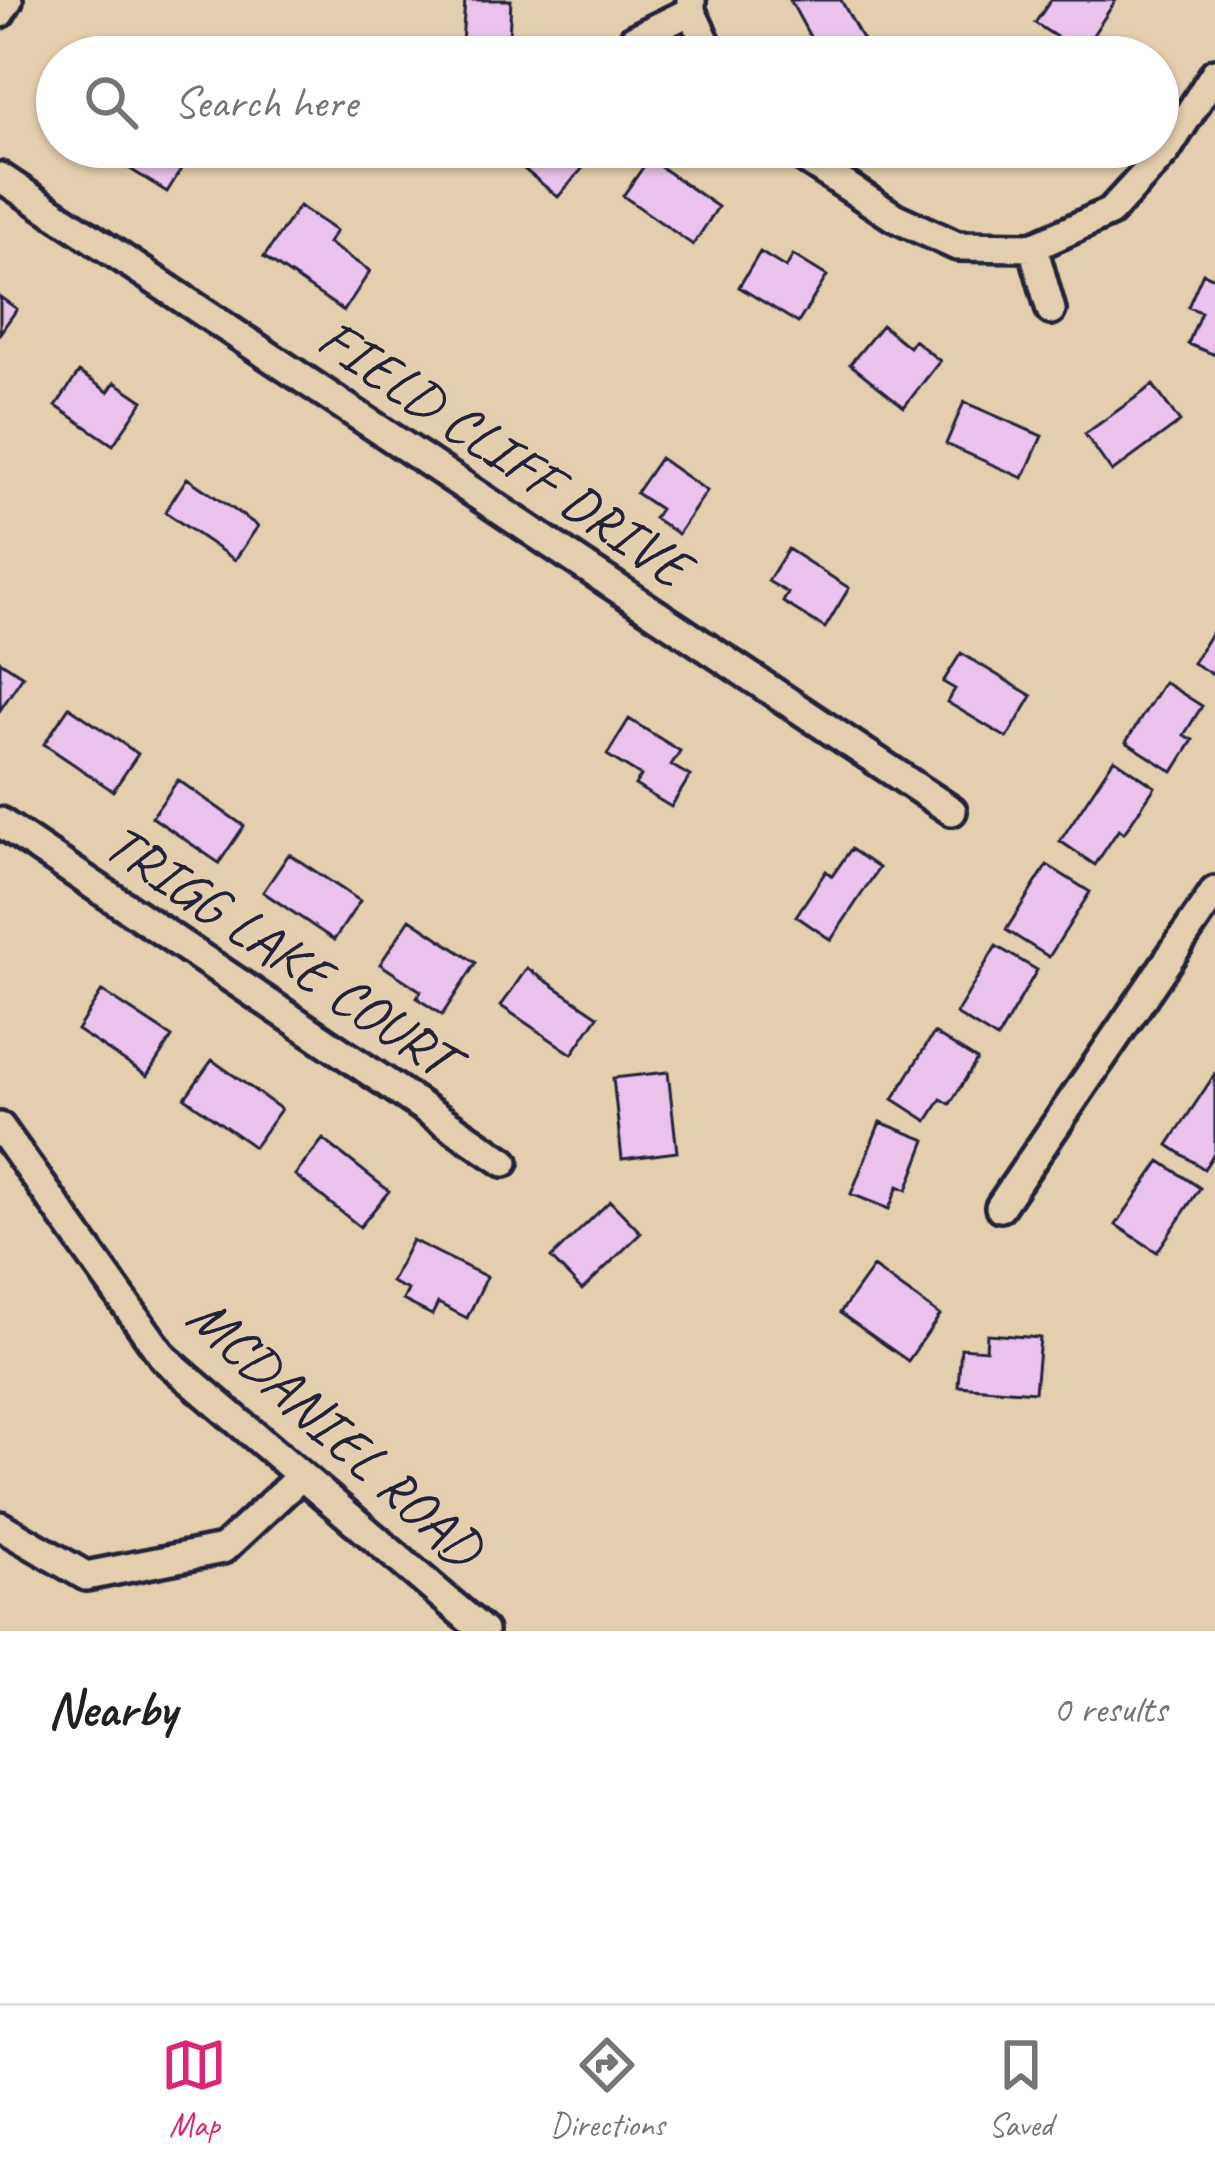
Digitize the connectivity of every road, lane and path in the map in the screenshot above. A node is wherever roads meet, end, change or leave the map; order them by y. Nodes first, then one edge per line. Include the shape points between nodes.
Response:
1 (8, 0) edge
2 (691, 5) edge
3 (0, 13) edge
4 (639, 36) edge
5 (704, 36) edge
6 (1215, 73) edge
7 (1179, 130) edge
8 (819, 168) edge
9 (1150, 168) edge
10 (0, 177) edge
11 (1033, 247) junction
12 (1051, 310) dead end
13 (952, 812) dead end
14 (0, 822) edge
15 (1215, 891) edge
16 (0, 1127) edge
17 (504, 1162) dead end
18 (1000, 1207) dead end
19 (301, 1476) junction
20 (0, 1526) edge
21 (482, 1631) edge

1 - 3 street
2 - 4 street
2 - 5 street
6 - 7 street
8 - 11 street via 957,246
9 - 11 street via 1110,212
10 - 13 street, FIELD CLIFF DRIVE
11 - 12 street
14 - 17 street, TRIGG LAKE COURT
15 - 18 street
16 - 19 street, MCDANIEL ROAD via 164,1358
19 - 20 street via 223,1549 86,1576
19 - 21 street, MCDANIEL ROAD

